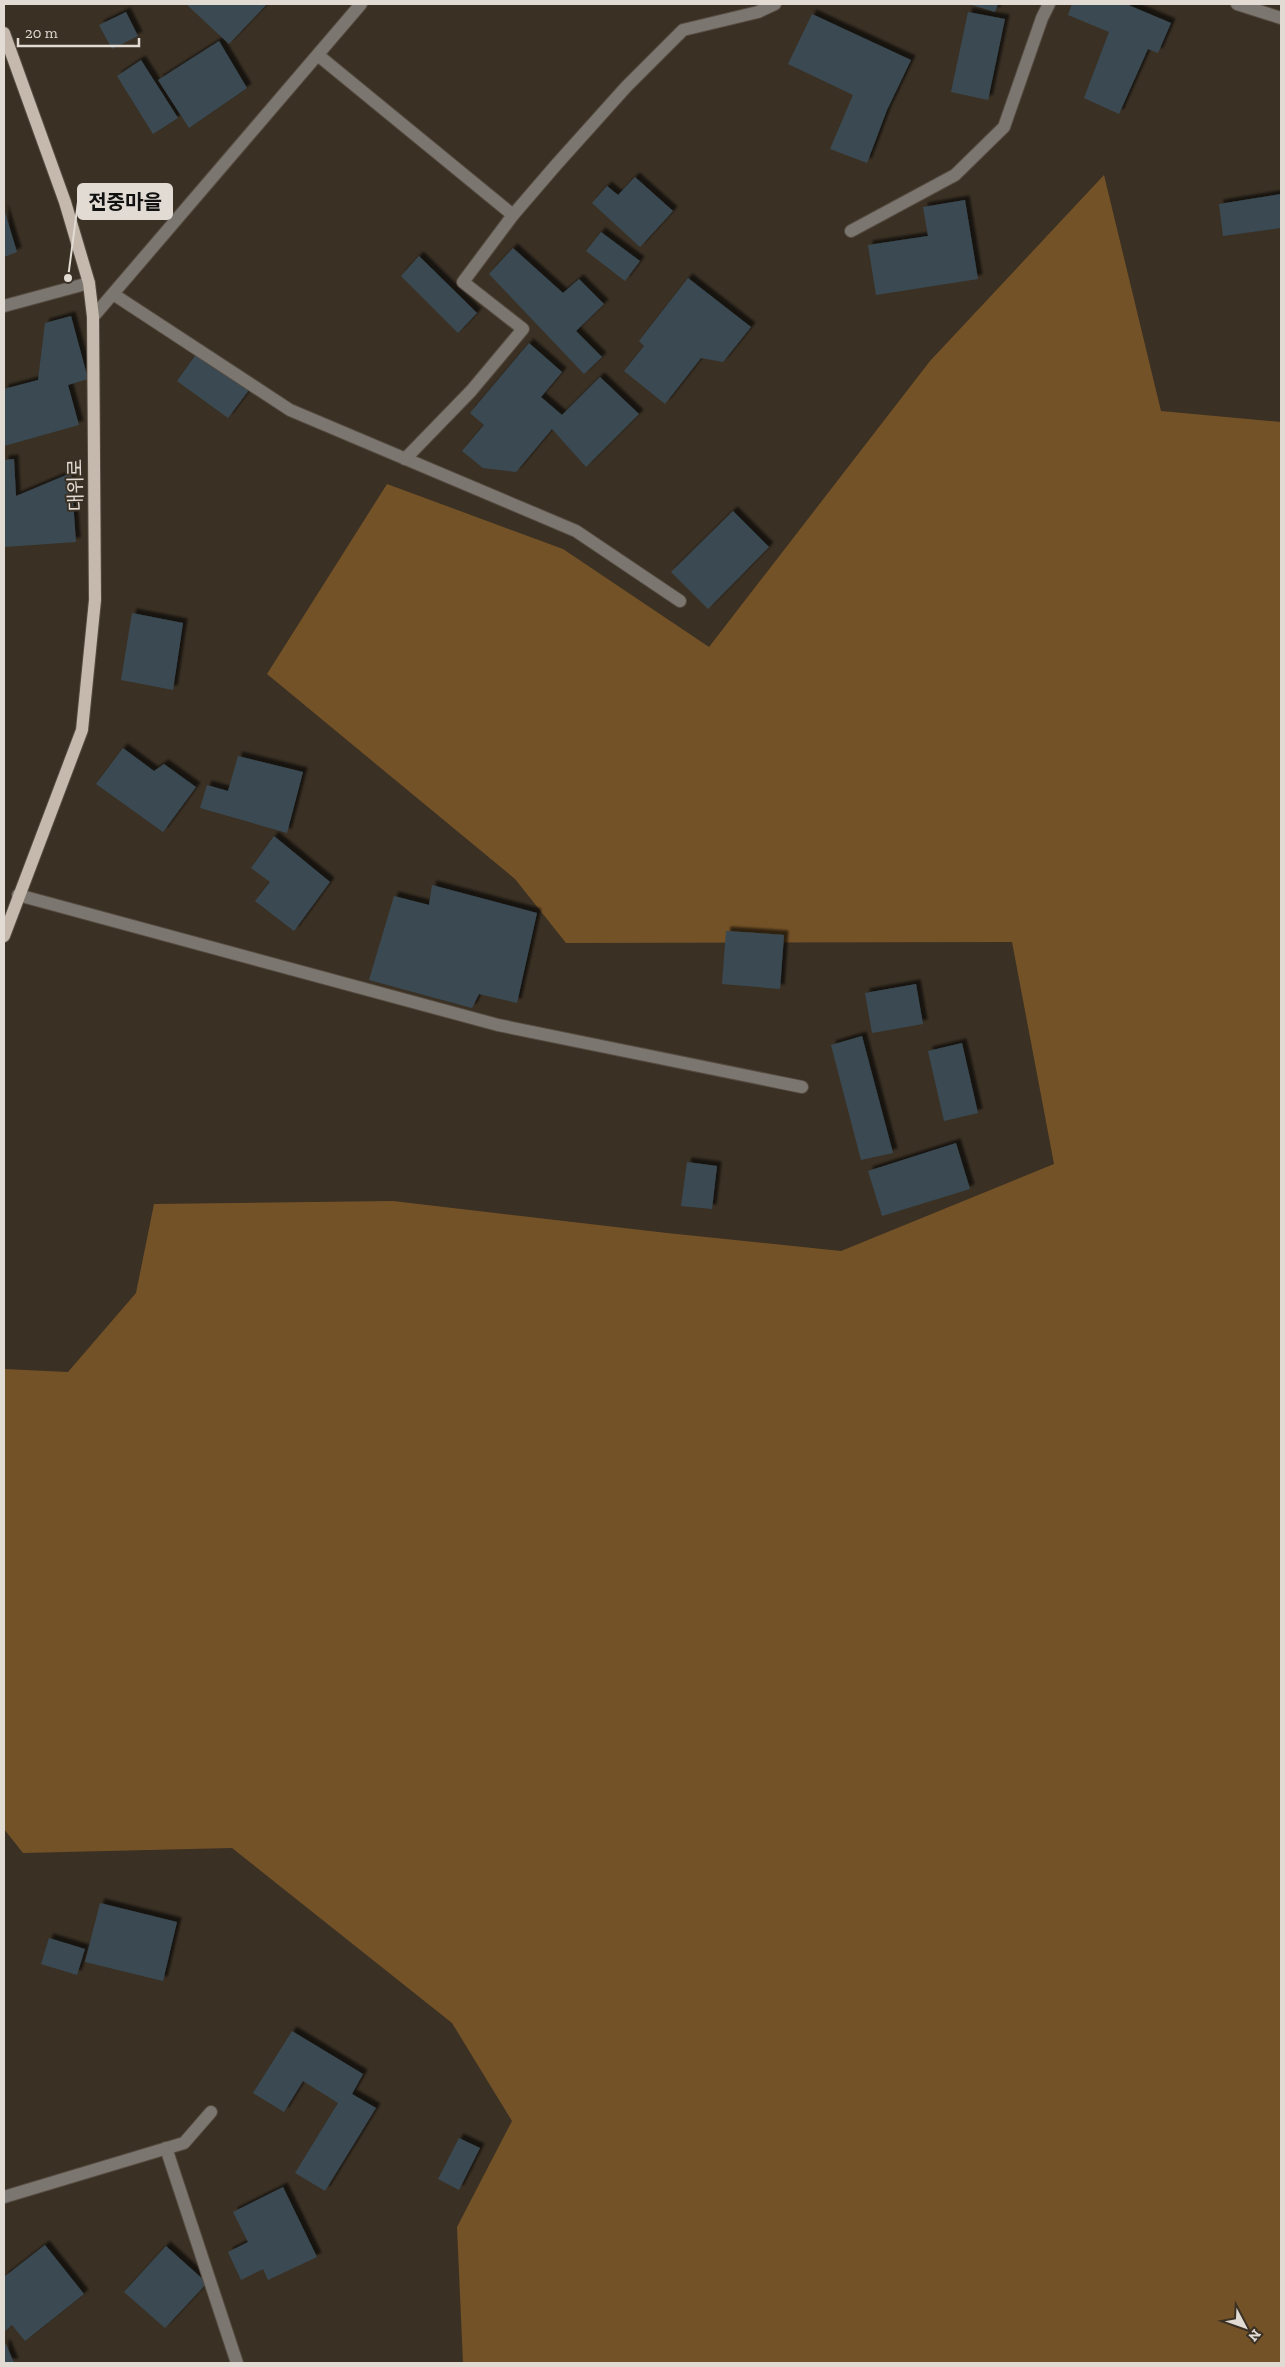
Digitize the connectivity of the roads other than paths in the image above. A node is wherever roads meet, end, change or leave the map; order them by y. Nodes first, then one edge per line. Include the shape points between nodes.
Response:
1 (361, 4) edge
2 (775, 4) edge
3 (1049, 4) edge
4 (1238, 4) edge
5 (1281, 18) edge
6 (4, 33) edge
7 (318, 56) junction
8 (514, 215) junction
9 (851, 231) dead end
10 (89, 283) junction
11 (113, 294) junction
12 (4, 306) edge
13 (93, 317) junction
14 (404, 459) junction
15 (680, 601) dead end
16 (18, 895) junction
17 (4, 936) edge
18 (802, 1087) dead end
19 (211, 2112) dead end
20 (166, 2148) junction
21 (4, 2197) edge
22 (237, 2363) edge

1 - 7 street
2 - 8 street via 758,12 683,30 626,87
3 - 9 street via 1004,127 955,175
4 - 5 street
6 - 10 main road, 대위로
7 - 8 street
7 - 11 street
8 - 14 street via 463,282 523,329 471,390
10 - 12 street
10 - 13 main road, 대위로
11 - 13 street
11 - 14 street via 290,410
13 - 16 main road, 대위로 via 95,600 82,730
14 - 15 street via 576,531
16 - 17 main road, 대위로
16 - 18 street via 498,1025
19 - 20 street via 184,2143
20 - 21 street
20 - 22 street

